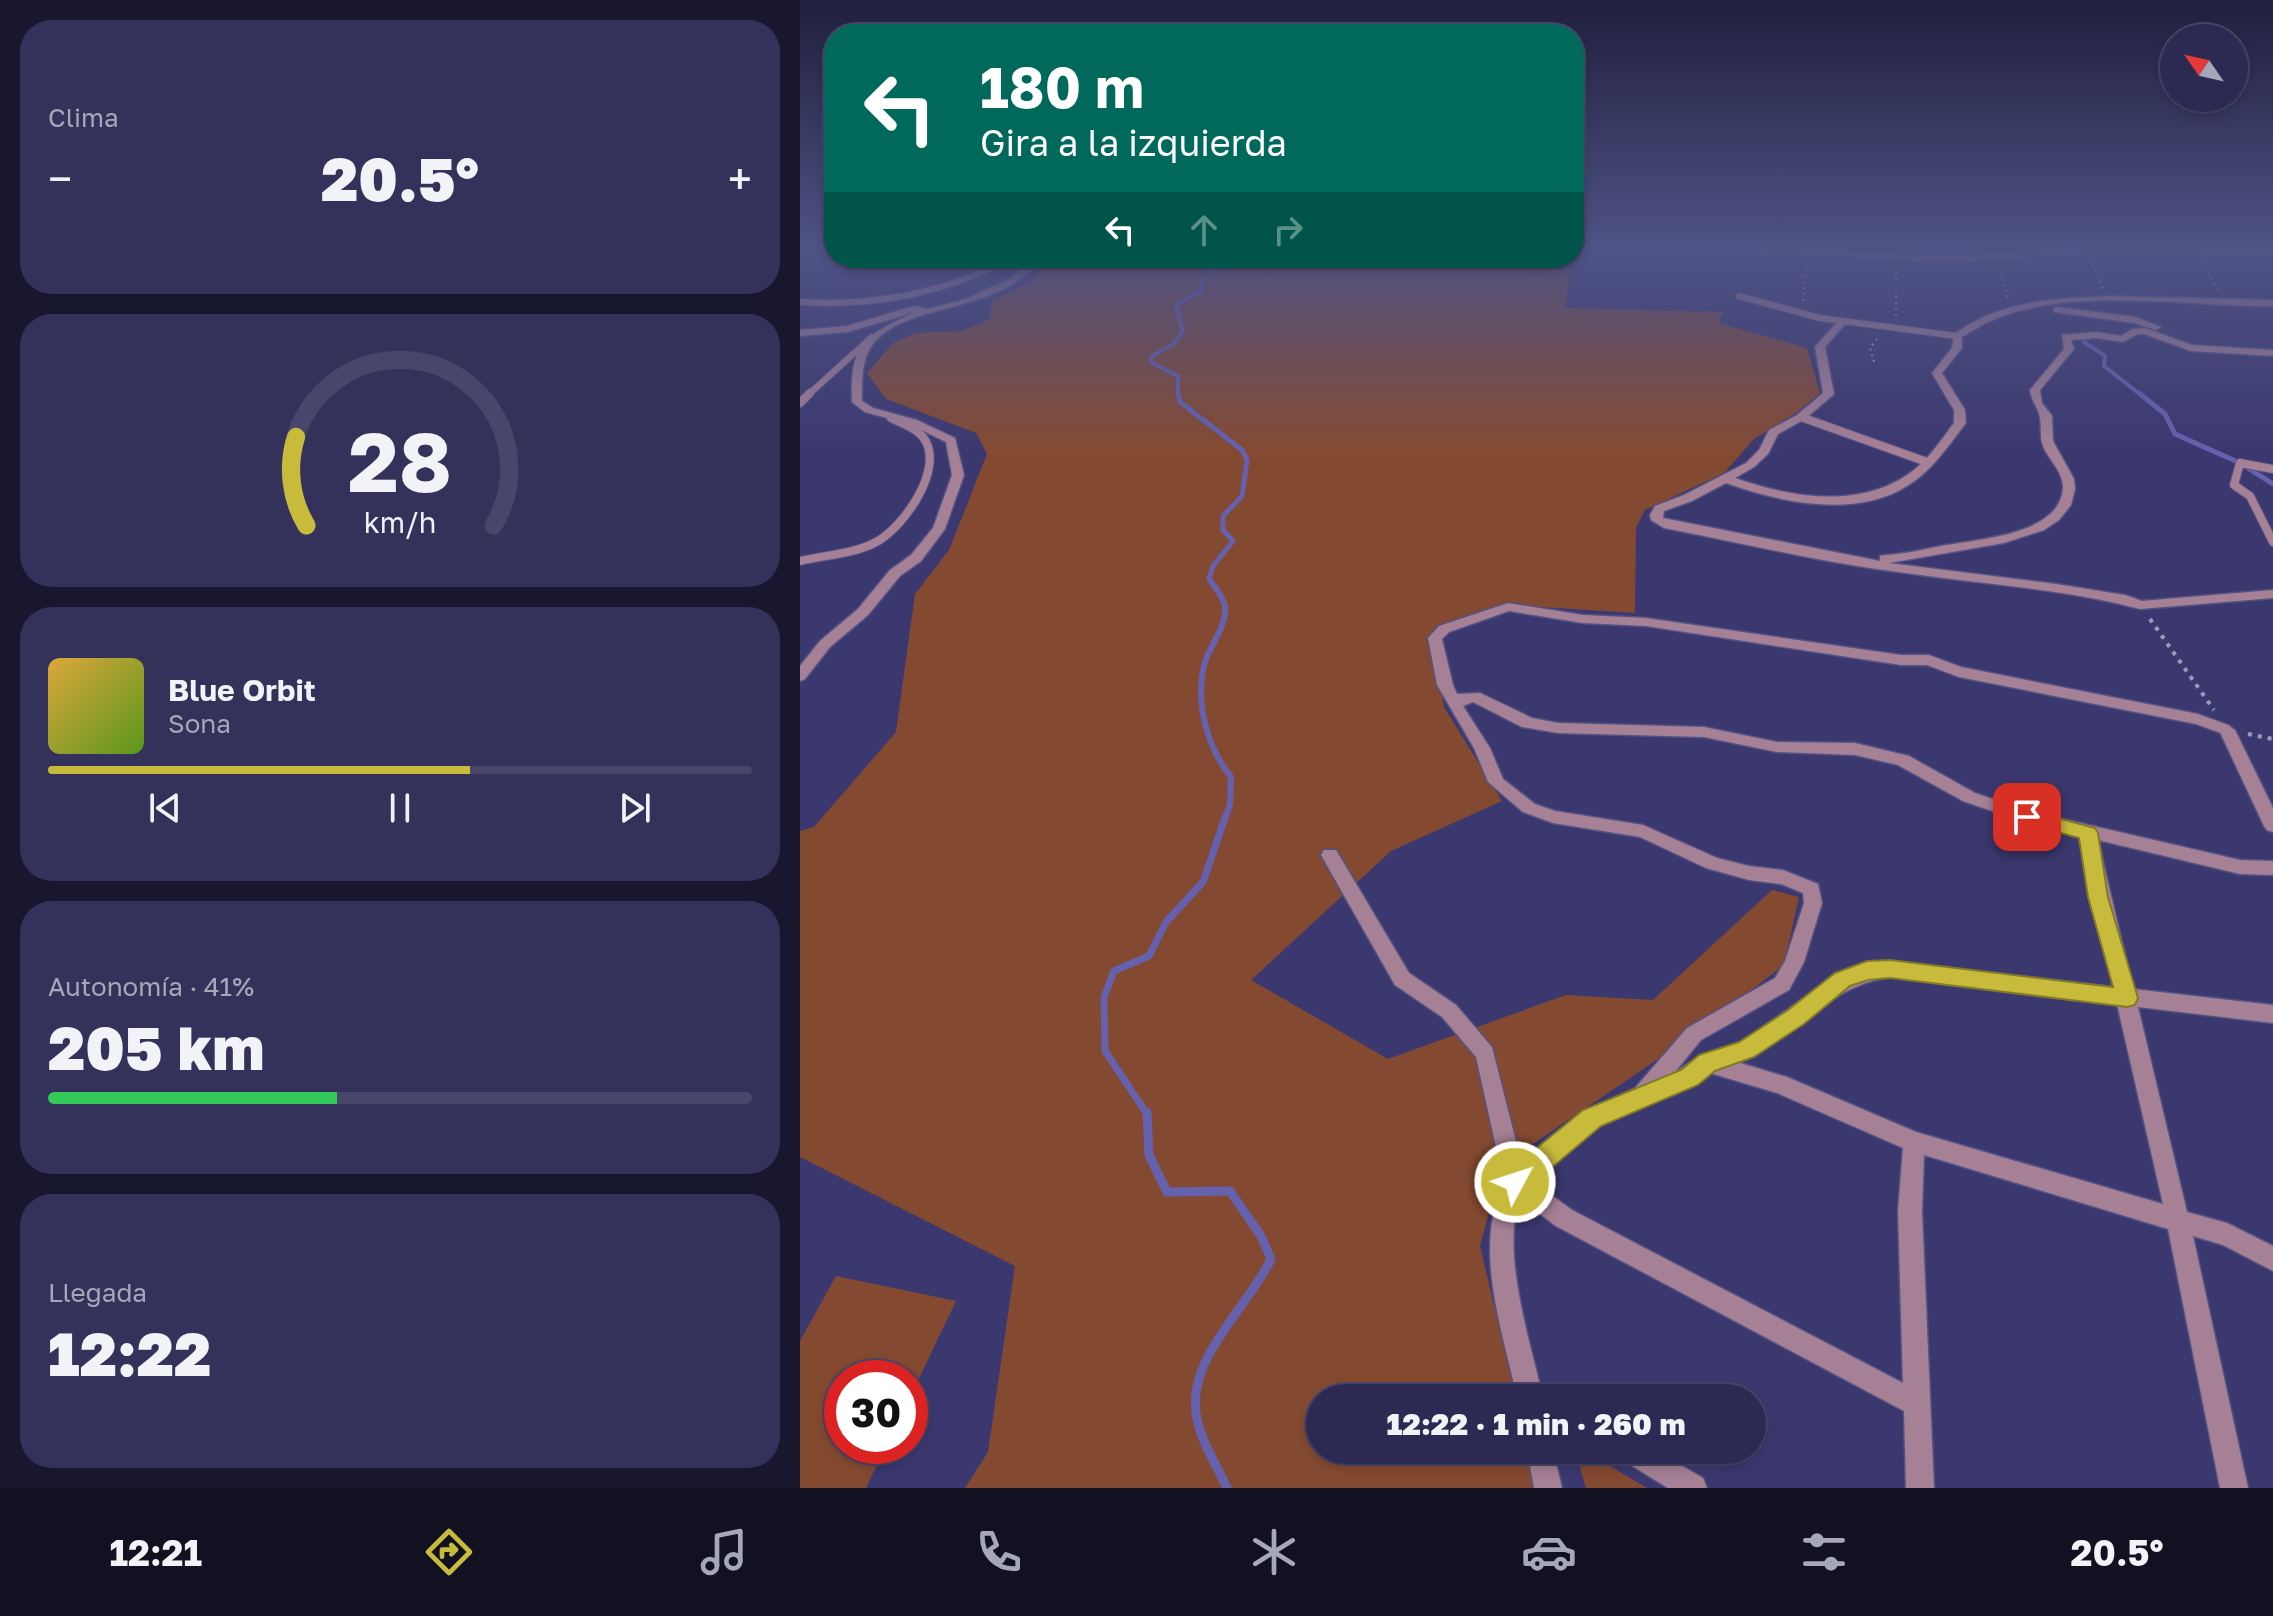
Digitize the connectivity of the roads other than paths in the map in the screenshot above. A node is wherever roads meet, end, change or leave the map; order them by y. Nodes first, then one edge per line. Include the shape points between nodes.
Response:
1 (889, 316) edge
2 (914, 316) edge
3 (1804, 316) edge
4 (1996, 316) edge
5 (2110, 316) edge
6 (1841, 323) junction
7 (800, 333) edge
8 (1957, 336) junction
9 (872, 337) junction
10 (2177, 341) junction
11 (2273, 353) edge
12 (800, 403) edge
13 (1801, 417) junction
14 (891, 418) junction
15 (1927, 462) junction
16 (2273, 469) edge
17 (1724, 478) junction
18 (2273, 542) edge
19 (1852, 559) junction
20 (800, 561) edge
21 (2273, 594) edge
22 (1901, 660) joint
23 (800, 676) edge
24 (1455, 705) junction
25 (2227, 730) joint
26 (2273, 826) edge
27 (2088, 833) junction
28 (1330, 855) dead end
29 (2273, 868) edge
30 (2127, 998) junction
31 (2273, 1014) edge
32 (1707, 1063) junction
33 (1642, 1096) junction
34 (1914, 1142) junction
35 (1515, 1182) junction
36 (2179, 1220) junction
37 (2273, 1259) edge
38 (1531, 1384) edge
39 (1915, 1403) junction
40 (1543, 1464) edge
41 (1653, 1464) edge
42 (1548, 1488) edge
43 (1693, 1488) edge
44 (1920, 1488) edge
45 (2234, 1488) edge

1 - 7 street via 848,329
2 - 9 street
3 - 6 lane
4 - 8 street
5 - 10 street via 2147,322
6 - 8 lane
6 - 13 street via 1820,347 1829,394
8 - 15 street via 1957,348 1937,373 1962,414 1960,423
9 - 12 lane
9 - 14 street via 858,367 857,402
10 - 11 street via 2210,351
10 - 19 street via 2145,331 2123,339 2065,337 2069,349 2035,390 2046,416 2049,451 2064,468 2070,486 2068,503 2054,519 1997,541 1899,559
13 - 15 lane
13 - 17 street via 1773,432 1764,452 1750,465
14 - 20 lane via 924,438 929,450 928,475 906,516 867,547
14 - 23 street via 951,440 958,475 946,515 927,546 825,644
15 - 17 street via 1906,482 1887,490 1824,501 1756,491
16 - 18 lane via 2240,463 2234,485 2250,496
17 - 19 street via 1659,509 1657,520
19 - 21 street via 2097,594 2140,605
22 - 24 street via 1508,607 1444,629 1435,638
22 - 25 lane via 1928,660 1960,672 2197,719
24 - 27 street via 1475,697 1528,723 1558,728 1704,732 1777,747 1855,749 1903,760 1969,797
24 - 33 street via 1496,782 1529,808 1553,817 1643,831 1712,863 1783,877 1812,889 1813,903 1782,984 1694,1034
25 - 26 street
27 - 29 street via 2240,867
27 - 30 street via 2098,897
28 - 35 street via 1402,979 1449,1011 1485,1053
30 - 31 street
30 - 32 street via 1867,970 1842,980 1746,1050
30 - 36 street
32 - 33 street via 1689,1078
32 - 34 street via 1780,1084
33 - 35 street via 1592,1118
34 - 36 street
34 - 39 street via 1910,1211
35 - 38 street via 1500,1250
35 - 39 street via 1564,1218
36 - 37 street via 2227,1235
36 - 45 street
39 - 44 street
40 - 42 street
41 - 43 street

